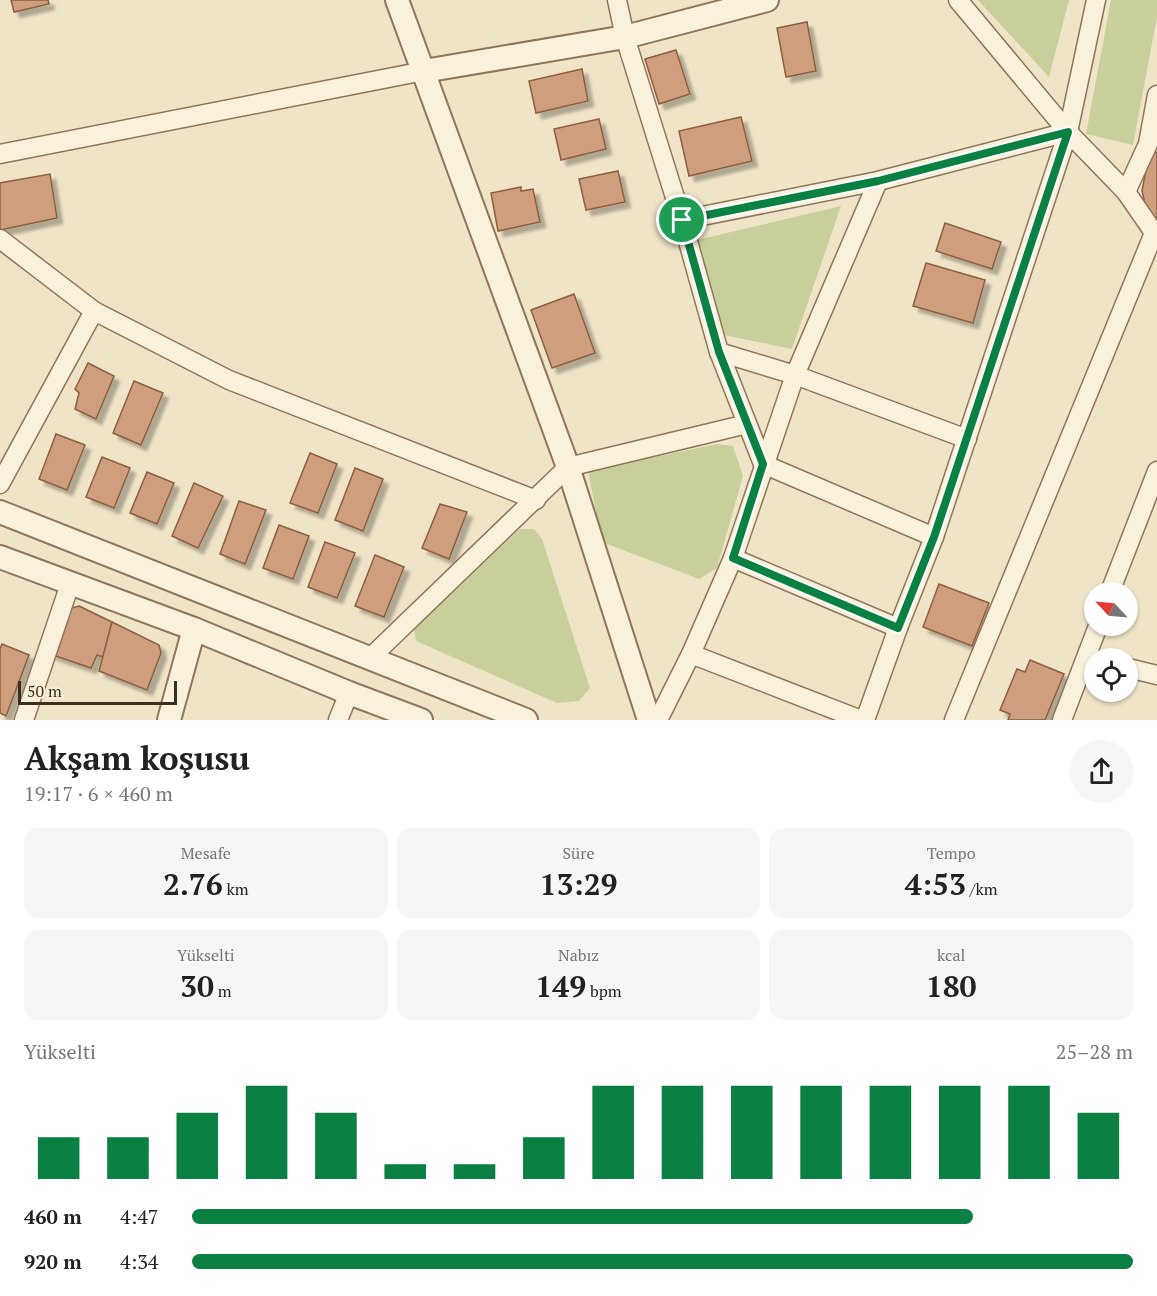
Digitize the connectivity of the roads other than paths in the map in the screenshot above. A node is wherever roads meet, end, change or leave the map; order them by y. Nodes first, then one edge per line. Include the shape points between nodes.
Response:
1 (396, 0) edge
2 (617, 0) edge
3 (767, 0) edge
4 (958, 0) edge
5 (1096, 0) edge
6 (625, 37) junction
7 (424, 71) junction
8 (1157, 95) edge
9 (1068, 132) junction
10 (0, 154) edge
11 (878, 181) junction
12 (1126, 192) junction
13 (682, 220) junction
14 (1156, 234) edge
15 (0, 239) edge
16 (94, 311) junction
17 (719, 352) junction
18 (795, 375) junction
19 (747, 424) junction
20 (967, 439) junction
21 (763, 464) junction
22 (568, 466) junction
23 (1157, 471) edge
24 (0, 484) edge
25 (536, 500) junction
26 (1150, 508) edge
27 (0, 512) edge
28 (934, 537) junction
29 (0, 557) edge
30 (733, 558) junction
31 (1115, 582) edge
32 (70, 584) junction
33 (898, 628) junction
34 (194, 629) junction
35 (691, 654) junction
36 (369, 659) junction
37 (1138, 670) edge
38 (1084, 672) edge
39 (1157, 675) edge
40 (349, 693) junction
41 (24, 720) edge
42 (169, 720) edge
43 (338, 720) edge
44 (421, 720) edge
45 (526, 720) edge
46 (648, 720) edge
47 (658, 720) edge
48 (863, 720) edge
49 (954, 720) edge
50 (1062, 720) edge

1 - 7 street
2 - 6 street
3 - 6 street
4 - 9 street
5 - 9 street
6 - 7 street
6 - 13 street
7 - 10 street
7 - 22 street
8 - 12 street via 1148,144
9 - 11 street
9 - 12 street
9 - 20 street
11 - 13 street
11 - 18 street
12 - 14 street
13 - 17 street
14 - 49 street
15 - 16 street
16 - 24 street
16 - 25 street via 229,380
17 - 18 street
17 - 19 street
18 - 20 street
18 - 21 street
19 - 21 street
19 - 22 street
20 - 28 street
21 - 28 street
21 - 30 street
22 - 25 street
22 - 46 street
23 - 26 street
25 - 36 street
26 - 31 street
27 - 36 street
28 - 33 street
29 - 32 street
30 - 33 street
30 - 35 street
32 - 34 street
32 - 41 street
33 - 48 street
34 - 40 street
34 - 42 street
35 - 47 street
35 - 48 street
36 - 45 street
37 - 39 street
38 - 50 street
40 - 43 street
40 - 44 street

